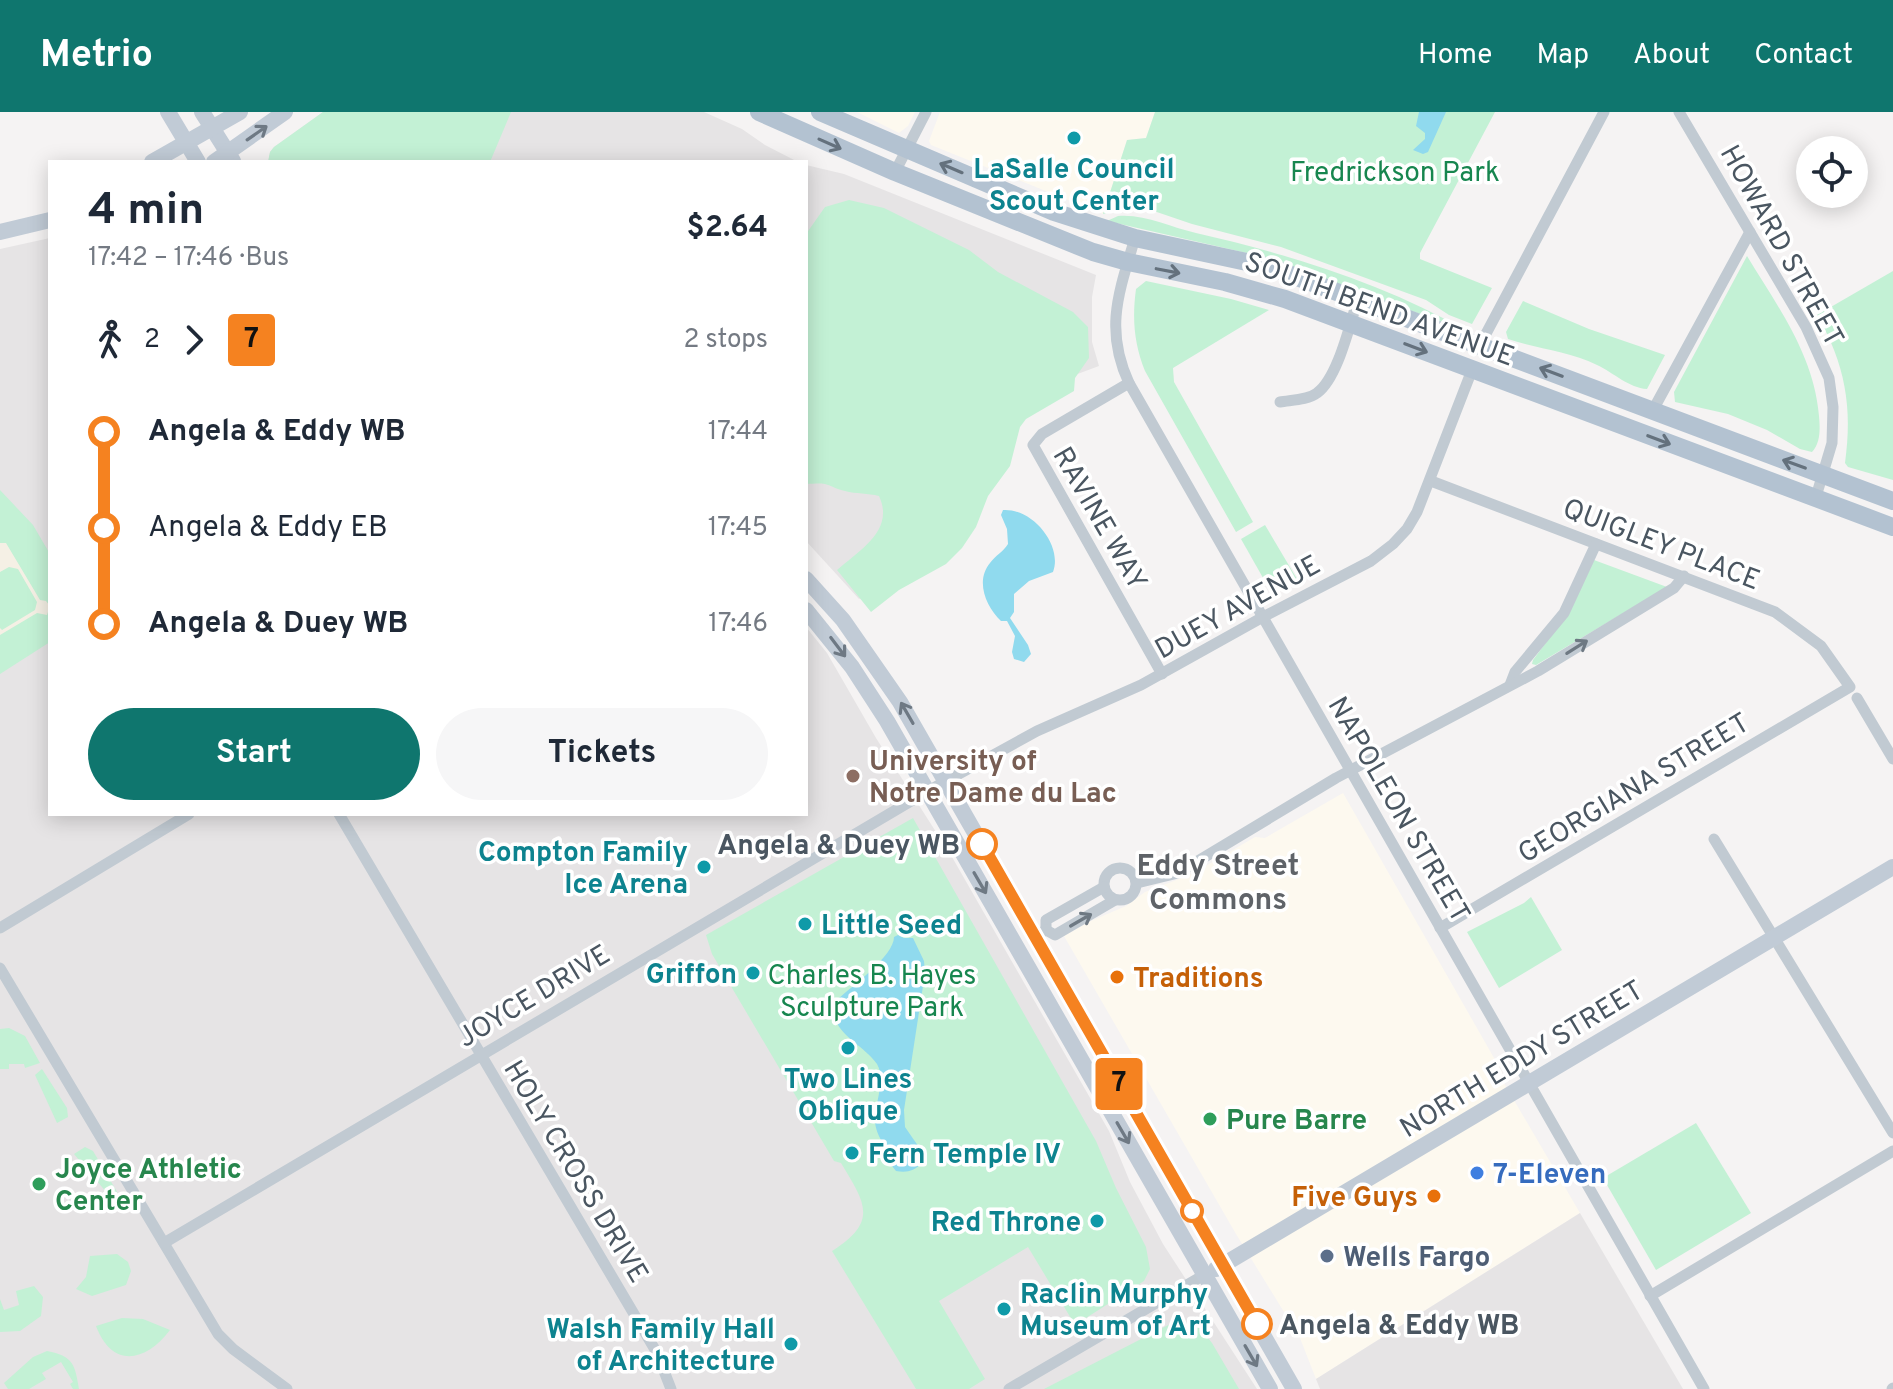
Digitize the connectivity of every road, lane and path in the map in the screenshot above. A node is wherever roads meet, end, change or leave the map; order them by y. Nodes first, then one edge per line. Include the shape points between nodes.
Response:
1 (168, 112) edge
2 (202, 112) edge
3 (240, 112) edge
4 (285, 112) edge
5 (759, 112) edge
6 (820, 112) edge
7 (926, 112) edge
8 (1604, 112) edge
9 (1679, 112) edge
10 (212, 128) junction
11 (186, 142) junction
12 (907, 150) junction
13 (226, 159) edge
14 (155, 160) edge
15 (197, 160) edge
16 (895, 172) junction
17 (48, 220) edge
18 (0, 232) edge
19 (1750, 232) junction
20 (1135, 238) junction
21 (1128, 262) junction
22 (1358, 299) junction
23 (1350, 323) junction
24 (1480, 345) junction
25 (1472, 370) junction
26 (1129, 383) junction
27 (1280, 402) dead end
28 (1653, 410) junction
29 (1822, 475) junction
30 (1431, 481) junction
31 (1815, 500) junction
32 (1893, 501) edge
33 (1893, 527) edge
34 (1596, 544) junction
35 (1684, 576) junction
36 (808, 581) edge
37 (808, 613) edge
38 (1263, 617) junction
39 (1162, 674) junction
40 (1509, 685) junction
41 (1853, 692) junction
42 (1893, 759) edge
43 (1350, 770) junction
44 (946, 780) junction
45 (928, 791) junction
46 (186, 816) edge
47 (340, 816) edge
48 (1714, 839) dead end
49 (1893, 867) edge
50 (1137, 883) junction
51 (1104, 887) junction
52 (1115, 900) junction
53 (0, 928) edge
54 (1440, 928) junction
55 (1040, 933) junction
56 (1774, 938) junction
57 (0, 968) edge
58 (480, 1053) junction
59 (1529, 1084) junction
60 (1893, 1133) edge
61 (1893, 1151) edge
62 (164, 1243) junction
63 (1223, 1265) junction
64 (1204, 1275) junction
65 (1650, 1296) junction
66 (287, 1389) edge
67 (671, 1389) edge
68 (1009, 1389) edge
69 (1270, 1389) edge
70 (1294, 1389) edge
71 (1704, 1389) edge

1 - 11 main road
2 - 10 main road
3 - 10 main road
13 -> 4 main road
5 -> 16 main road, SOUTH BEND AVENUE
6 - 12 main road, SOUTH BEND AVENUE
7 - 12 street
8 - 24 street
9 - 19 street, HOWARD STREET
10 - 11 main road
10 - 13 main road
11 - 14 main road
11 - 15 main road
12 - 16 street
20 -> 12 main road, SOUTH BEND AVENUE via 1054,212
16 - 21 main road, SOUTH BEND AVENUE via 1047,236
17 - 18 main road
19 - 28 street
19 - 29 street, HOWARD STREET via 1812,337 1829,378 1832,443
20 - 21 street, NAPOLEON STREET
20 - 22 main road, SOUTH BEND AVENUE via 1270,267
21 -> 23 main road, SOUTH BEND AVENUE via 1255,289
21 - 26 street, NAPOLEON STREET via 1114,323
22 - 23 street
22 - 24 main road, SOUTH BEND AVENUE
23 -> 25 main road, SOUTH BEND AVENUE
23 - 27 street via 1335,365 1317,393
28 -> 24 main road, SOUTH BEND AVENUE
25 - 30 street, DUEY AVENUE
25 -> 31 main road, SOUTH BEND AVENUE
26 - 38 street, NAPOLEON STREET
26 - 39 street, RAVINE WAY via 1042,434 1033,445
29 -> 28 main road, SOUTH BEND AVENUE
29 - 31 street, HOWARD STREET
29 - 32 main road, SOUTH BEND AVENUE
30 - 34 street, QUIGLEY PLACE
30 - 38 street, DUEY AVENUE via 1407,529 1393,544 1371,561
31 - 33 main road, SOUTH BEND AVENUE
34 - 35 street, QUIGLEY PLACE
34 - 40 street via 1564,613
40 -> 35 street via 1674,588
35 - 41 street, QUIGLEY PLACE via 1787,619 1821,646
44 -> 36 main road via 884,675
37 -> 45 main road via 867,687
38 - 39 street, DUEY AVENUE
38 - 43 street, NAPOLEON STREET
39 - 44 street, DUEY AVENUE
40 - 43 street
41 - 42 street, QUIGLEY PLACE
41 - 54 street, GEORGIANA STREET
43 - 50 street via 1178,873
43 - 54 street, NAPOLEON STREET
44 - 45 street, DUEY AVENUE
44 - 55 main road
45 - 58 street, JOYCE DRIVE
45 -> 64 main road
46 - 53 street
47 - 58 street, HOLY CROSS DRIVE
48 - 56 street
49 - 56 main road, NORTH EDDY STREET
50 - 51 street via 1130,871 1116,869
50 - 52 street via 1132,896
51 - 52 street
51 - 55 street via 1046,920
55 -> 52 street via 1055,935
54 - 59 street, NAPOLEON STREET
55 - 63 main road
56 - 59 main road, NORTH EDDY STREET
56 - 60 street
57 - 62 street
58 - 62 street, JOYCE DRIVE
58 - 67 street, HOLY CROSS DRIVE via 657,1353
59 - 63 main road, NORTH EDDY STREET
59 - 65 street, NAPOLEON STREET
61 - 65 street
62 - 66 street via 218,1334
63 - 64 main road, NORTH EDDY STREET
63 - 70 main road
64 - 68 street, NORTH EDDY STREET
64 -> 69 main road
65 - 71 street, NAPOLEON STREET

